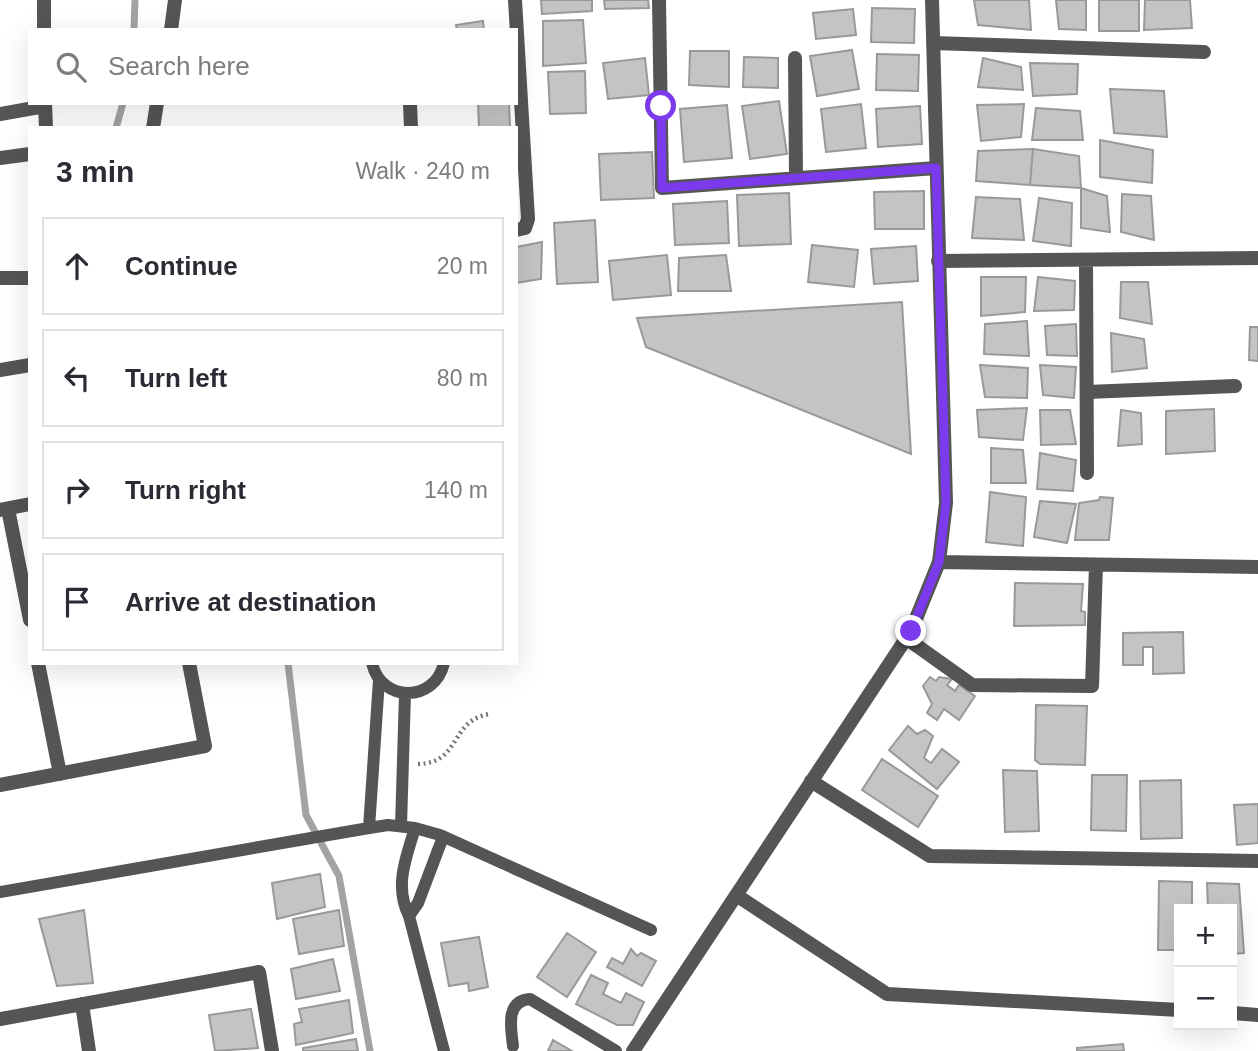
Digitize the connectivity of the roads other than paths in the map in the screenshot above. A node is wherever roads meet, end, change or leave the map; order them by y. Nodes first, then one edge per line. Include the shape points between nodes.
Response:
1 (44, 0) edge
2 (176, 0) edge
3 (515, 0) edge
4 (659, 0) edge
5 (932, 0) edge
6 (44, 28) edge
7 (171, 28) edge
8 (516, 28) edge
9 (933, 43) junction
10 (1204, 52) dead end
11 (795, 58) dead end
12 (518, 79) edge
13 (45, 105) edge
14 (157, 105) edge
15 (410, 105) edge
16 (0, 114) edge
17 (46, 126) edge
18 (153, 126) edge
19 (411, 126) edge
20 (28, 154) edge
21 (0, 158) edge
22 (936, 168) junction
23 (796, 178) junction
24 (518, 230) edge
25 (1258, 258) edge
26 (1086, 260) junction
27 (938, 261) junction
28 (0, 278) edge
29 (28, 278) edge
30 (28, 365) edge
31 (0, 370) edge
32 (1235, 386) dead end
33 (1087, 392) junction
34 (1087, 473) dead end
35 (28, 504) edge
36 (4, 509) edge
37 (939, 562) junction
38 (1096, 565) junction
39 (1258, 567) edge
40 (28, 611) edge
41 (906, 638) junction
42 (38, 665) edge
43 (189, 665) edge
44 (373, 665) edge
45 (443, 665) edge
46 (379, 680) junction
47 (405, 694) junction
48 (60, 774) junction
49 (811, 782) junction
50 (0, 785) edge
51 (401, 826) junction
52 (369, 828) junction
53 (415, 828) junction
54 (443, 837) junction
55 (1258, 861) edge
56 (0, 892) edge
57 (736, 895) junction
58 (409, 916) junction
59 (651, 930) dead end
60 (82, 1004) junction
61 (1174, 1010) edge
62 (1237, 1013) edge
63 (1258, 1015) edge
64 (0, 1018) edge
65 (513, 1046) dead end
66 (89, 1051) edge
67 (272, 1051) edge
68 (444, 1051) edge
69 (616, 1051) edge
70 (632, 1051) edge

1 - 6 street
2 - 7 street
3 - 8 street
4 - 23 street via 662,188
5 - 9 street
9 - 10 street
9 - 22 street
11 - 23 street
12 - 24 street via 528,219 525,228
13 - 16 street
13 - 17 street
14 - 18 street
15 - 19 street
20 - 21 street
22 - 23 street
22 - 27 street
25 - 26 street
26 - 27 street
26 - 33 street
27 - 37 street via 946,503
28 - 29 street
30 - 31 street
32 - 33 street
33 - 34 street
35 - 36 street
36 - 40 street
37 - 38 street
37 - 41 street
38 - 39 street
38 - 41 street via 1092,685 972,685
41 - 49 street
42 - 48 street
43 - 48 street via 205,746
44 - 46 lane
45 - 47 lane via 432,685
46 - 47 lane via 392,691
46 - 52 lane
47 - 51 lane
48 - 50 street
49 - 55 street via 929,856
49 - 57 street
51 - 52 lane
51 - 53 lane
52 - 56 lane
53 - 54 lane
53 - 58 lane via 401,876 401,895
54 - 58 lane
54 - 59 lane
57 - 61 street via 887,994
57 - 70 street
58 - 68 lane
60 - 64 street
60 - 66 street
60 - 67 street via 259,972
62 - 63 street
65 - 69 lane via 512,1011 516,1003 530,999

